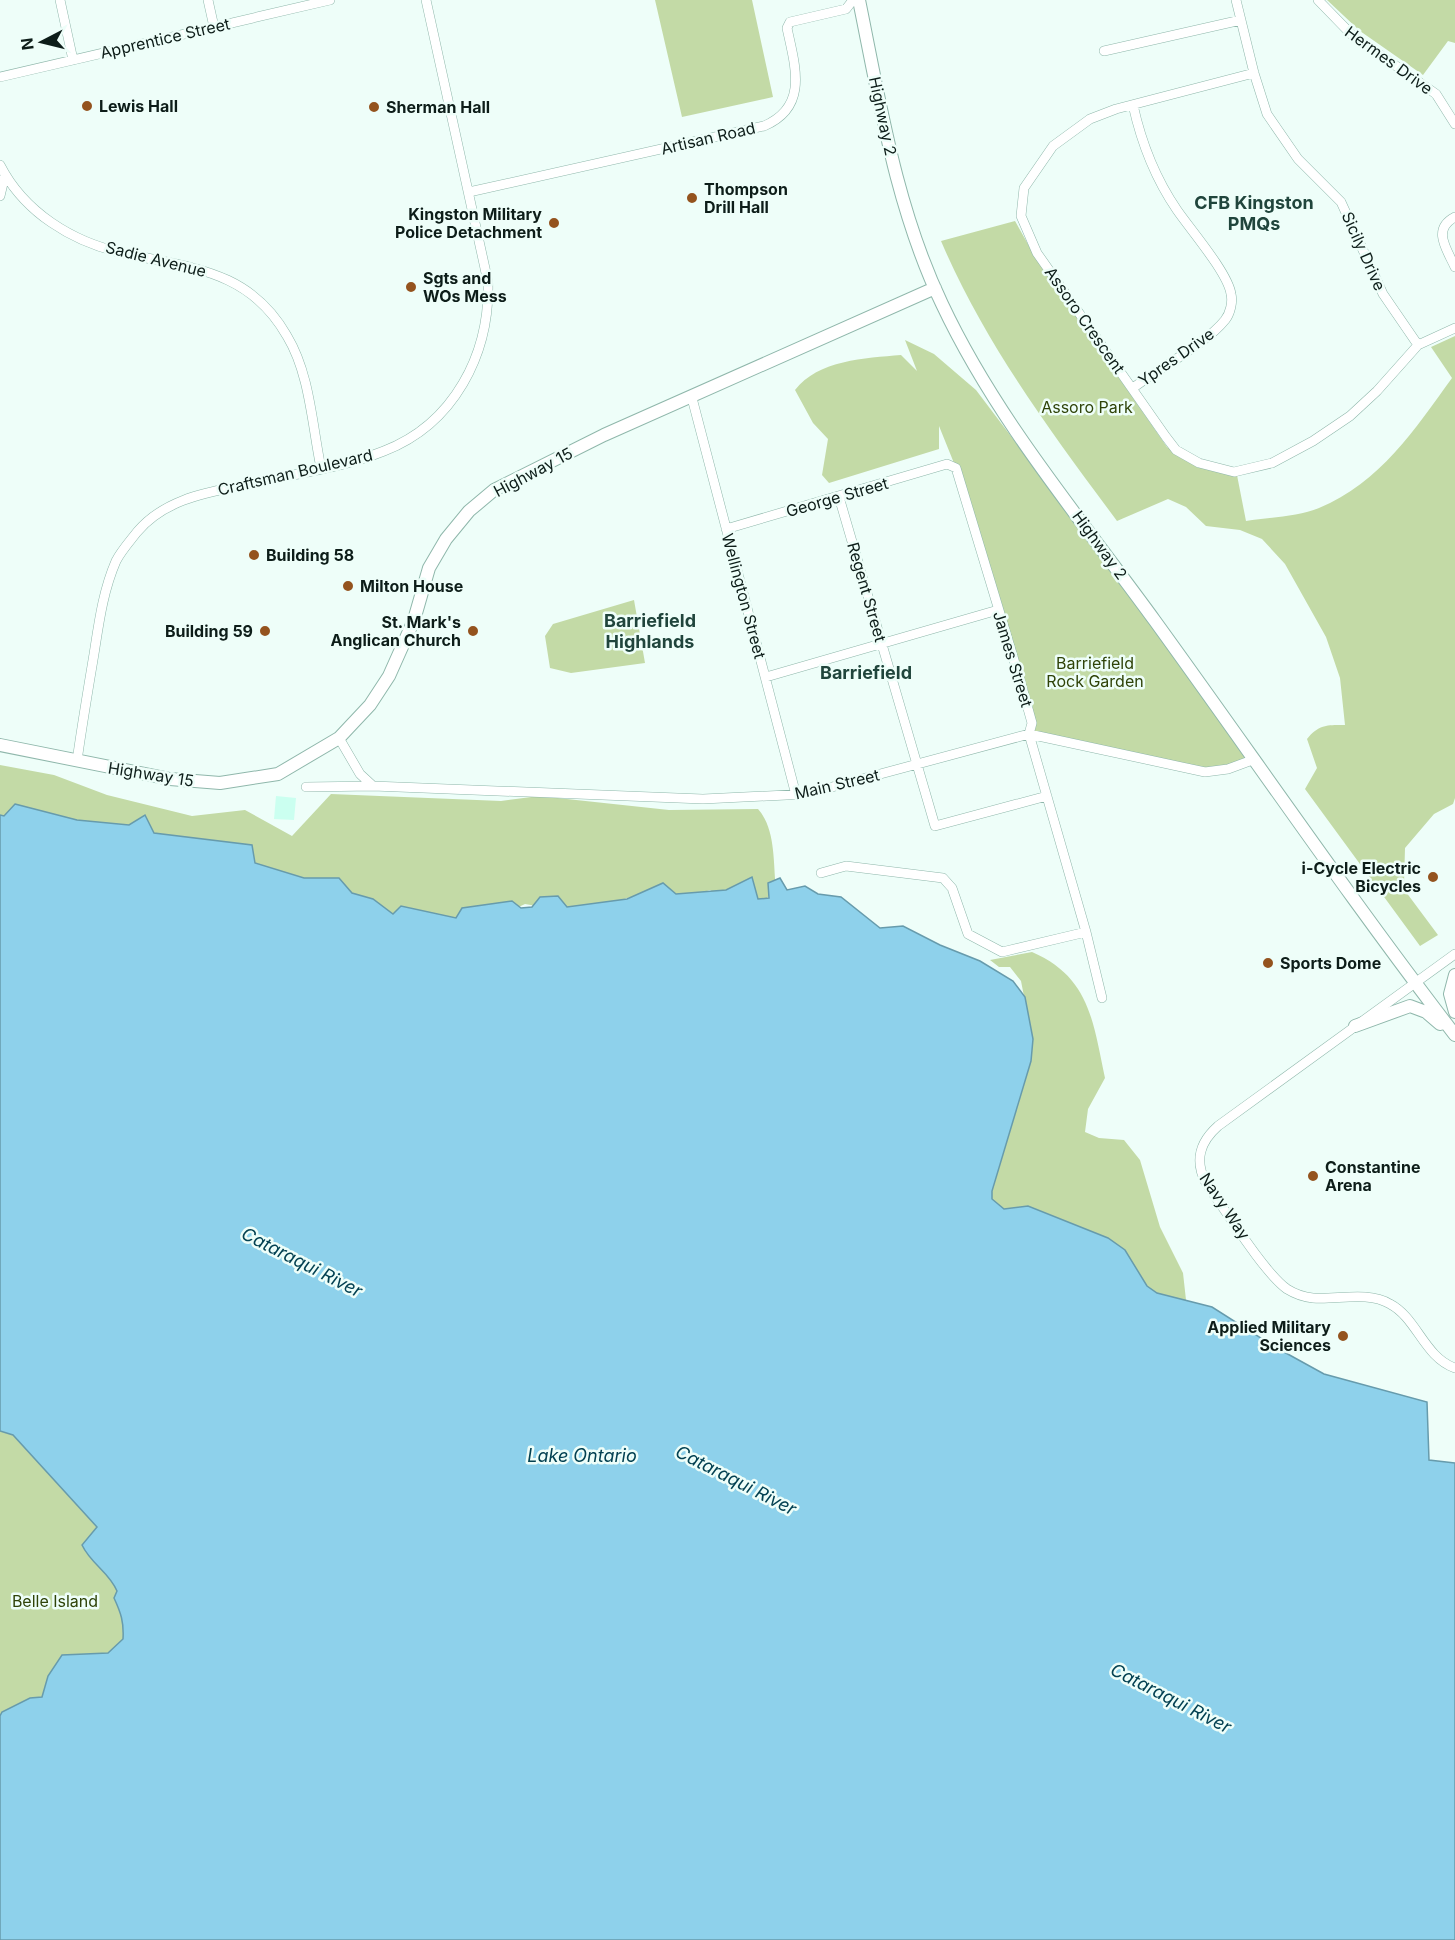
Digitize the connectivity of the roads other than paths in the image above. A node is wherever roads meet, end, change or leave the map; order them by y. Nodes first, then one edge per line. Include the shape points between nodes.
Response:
1 (60, 0) edge
2 (208, 0) edge
3 (330, 0) edge
4 (426, 0) edge
5 (853, 0) edge
6 (858, 0) edge
7 (1236, 0) edge
8 (1318, 0) edge
9 (1241, 20) junction
10 (214, 27) junction
11 (1104, 51) dead end
12 (73, 60) junction
13 (1254, 73) junction
14 (0, 77) edge
15 (1133, 105) junction
16 (1455, 124) edge
17 (0, 165) edge
18 (5, 175) junction
19 (469, 192) junction
20 (0, 197) edge
21 (20, 198) junction
22 (1455, 217) edge
23 (1455, 267) edge
24 (935, 288) junction
25 (1455, 328) edge
26 (1418, 345) junction
27 (1133, 388) junction
28 (692, 398) junction
29 (947, 464) joint
30 (321, 468) junction
31 (839, 497) junction
32 (726, 529) junction
33 (998, 610) junction
34 (882, 644) junction
35 (766, 677) junction
36 (1029, 734) junction
37 (339, 738) junction
38 (0, 745) edge
39 (1255, 759) junction
40 (76, 761) junction
41 (917, 764) junction
42 (373, 786) junction
43 (306, 788) dead end
44 (796, 795) junction
45 (1047, 795) junction
46 (821, 873) dead end
47 (1086, 932) junction
48 (1455, 954) edge
49 (1455, 975) edge
50 (1416, 981) junction
51 (1102, 998) dead end
52 (1455, 1012) edge
53 (1355, 1026) junction
54 (1455, 1035) edge
55 (1455, 1368) edge

1 - 12 street
2 - 10 street
3 - 10 street, Apprentice Street
4 - 19 street, Craftsman Boulevard
5 - 19 street, Artisan Road via 846,9 790,22 787,28 795,91 791,104 775,121
6 - 24 main road, Highway 2 via 892,162 908,219
7 - 9 street, Sicily Drive
8 - 16 street, Hermes Drive via 1352,35 1436,94
9 - 11 street
9 - 13 street, Sicily Drive
10 - 12 street, Apprentice Street
12 - 14 street, Apprentice Street
13 - 15 street, Assoro Crescent
13 - 26 street, Sicily Drive via 1267,114 1284,143 1341,202 1383,294
15 - 27 street, Ypres Drive via 1150,160 1175,207 1227,282 1232,304 1227,319 1211,333
15 - 27 street, Assoro Crescent via 1090,119 1053,146 1024,188 1021,216 1037,253
17 - 18 street
18 - 20 street
18 - 21 street
19 - 30 street, Craftsman Boulevard via 485,265 489,307 484,335 466,381 448,406 404,441 366,458
20 - 21 street
21 - 30 street, Sadie Avenue via 66,232 120,252 205,269 230,279 254,296 284,330 302,372
22 - 23 street via 1441,231
24 - 28 main road, Highway 15
24 - 39 main road, Highway 2 via 1002,410
25 - 26 street, Assoro Crescent
26 - 27 street, Assoro Crescent via 1350,416 1272,463 1234,472 1199,463 1176,450
28 - 32 street, Wellington Street
28 - 37 main road, Highway 15 via 604,435 494,490 469,511 429,568 414,620 389,676 370,705
29 - 31 street, George Street
29 - 33 street, James Street via 958,473
30 - 40 street, Craftsman Boulevard via 186,498 161,511 138,530 117,559 106,588
31 - 32 street, George Street
31 - 34 street, Regent Street
32 - 35 street, Wellington Street
33 - 34 street
33 - 36 street, James Street via 1032,723
34 - 35 street
34 - 41 street, Regent Street
35 - 44 street, Wellington Street
36 - 39 street, Main Street via 1205,772
36 - 41 street, Main Street
36 - 45 street, James Street
37 - 40 main road, Highway 15 via 278,774 220,783 146,776
37 - 42 street via 360,774
38 - 40 main road, Highway 15
39 - 50 main road, Highway 2
41 - 44 street, Main Street
41 - 45 street, Regent Street via 935,826
42 - 43 street, Main Street
42 - 44 street, Main Street via 704,799
45 - 47 street, James Street
46 - 47 street via 846,866 943,878 952,888 968,934 1002,952
47 - 51 street, James Street
48 - 50 street, Navy Way
49 - 52 main road via 1450,994
50 - 53 street, Navy Way
50 - 54 main road, Highway 2
53 - 54 main road via 1410,1006 1426,1012
53 - 55 street, Navy Way via 1207,1135 1199,1166 1206,1183 1285,1288 1301,1297 1371,1298 1390,1304 1440,1360

